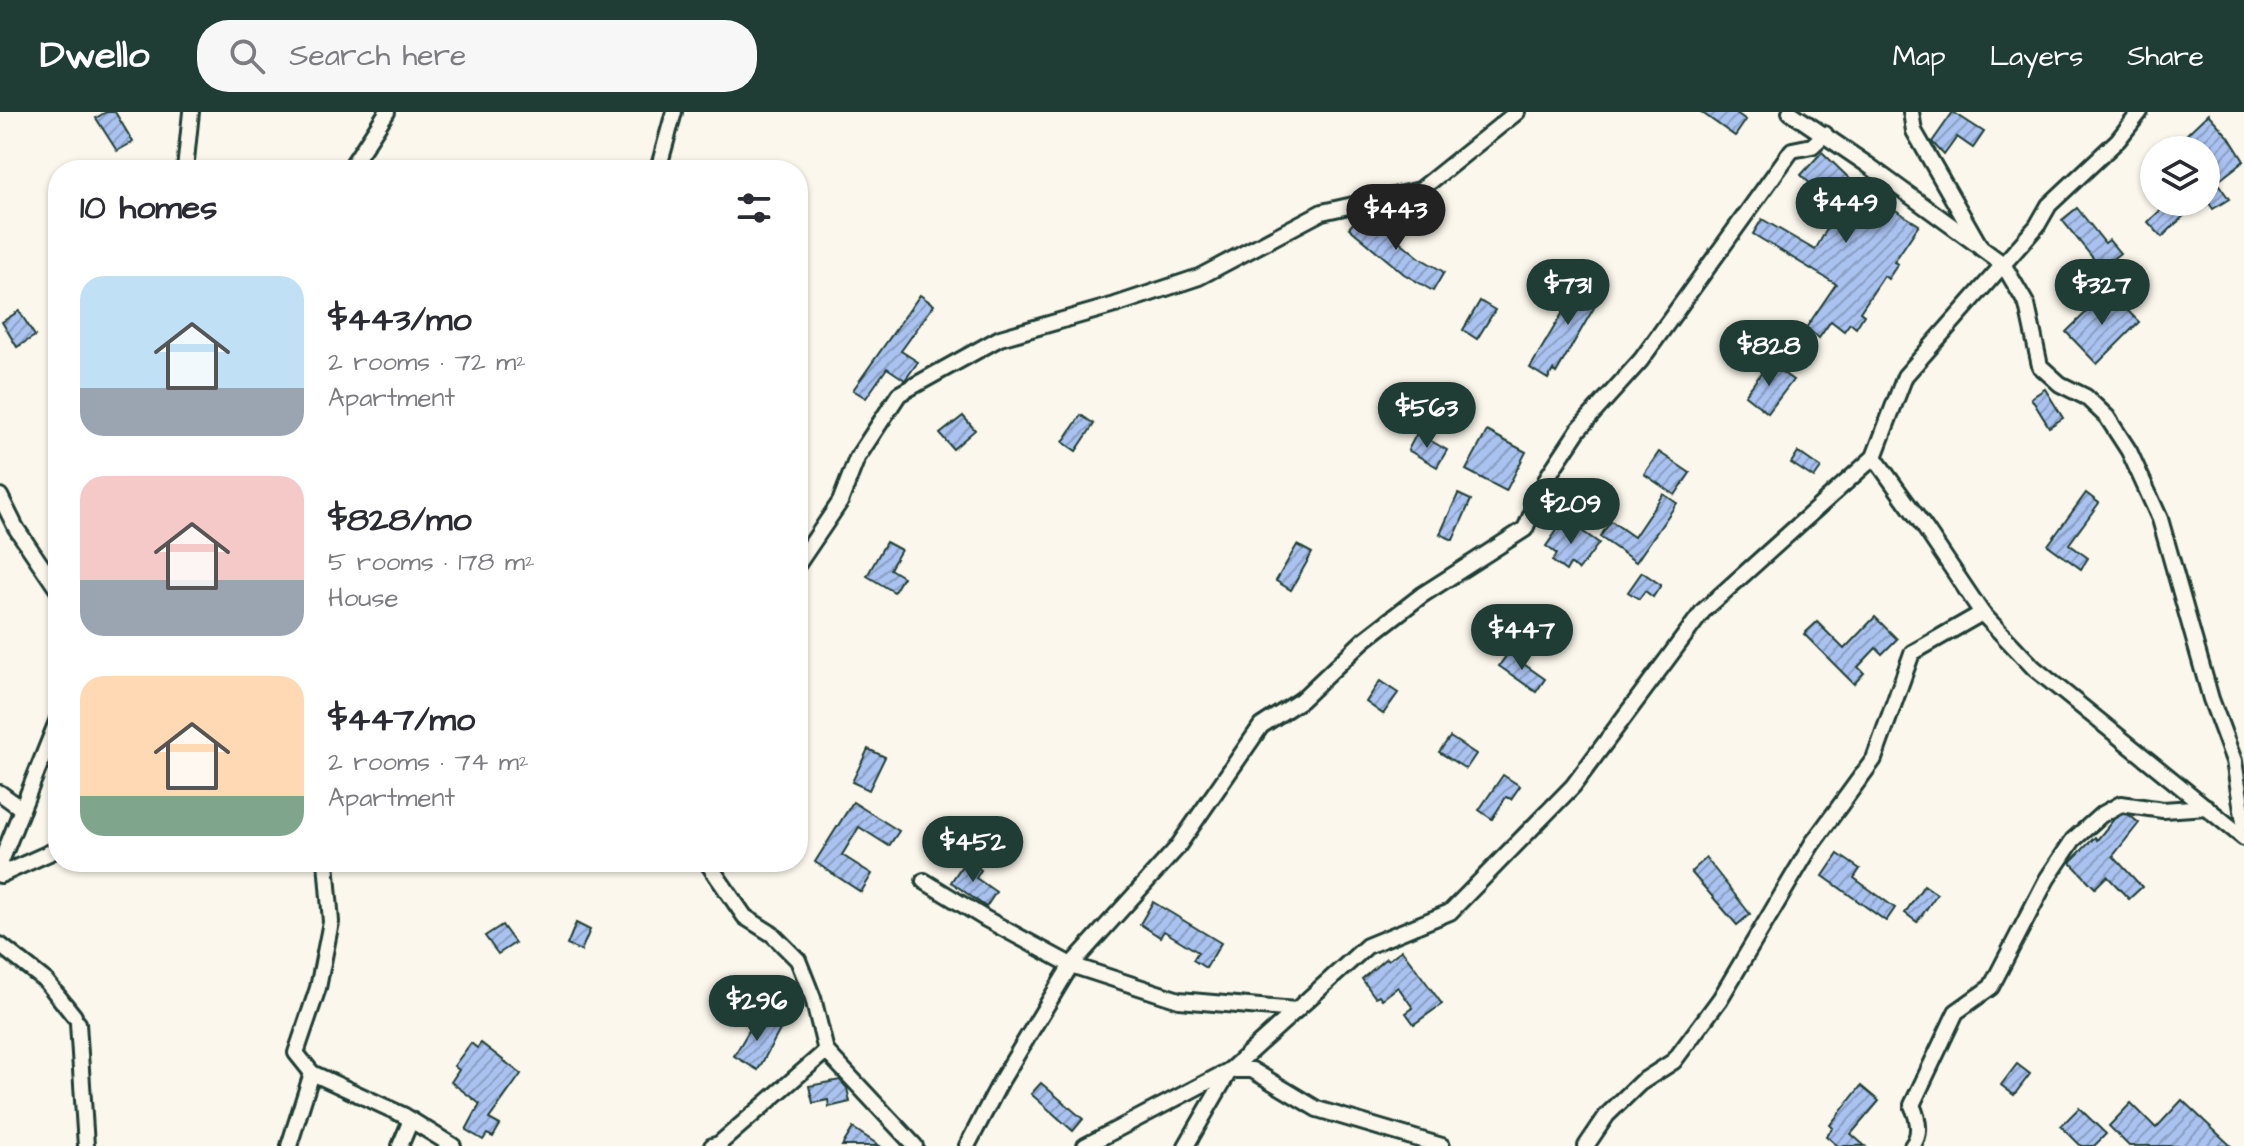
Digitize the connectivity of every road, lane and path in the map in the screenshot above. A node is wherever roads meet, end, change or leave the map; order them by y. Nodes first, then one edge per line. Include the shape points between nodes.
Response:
1 (191, 112) edge
2 (387, 112) edge
3 (674, 112) edge
4 (1517, 112) edge
5 (1790, 112) edge
6 (1911, 112) edge
7 (2140, 112) edge
8 (1825, 134) junction
9 (186, 160) edge
10 (356, 160) edge
11 (661, 160) edge
12 (1981, 248) junction
13 (2003, 264) junction
14 (1874, 457) junction
15 (0, 496) edge
16 (808, 549) edge
17 (48, 575) edge
18 (1982, 613) junction
19 (48, 744) edge
20 (0, 793) edge
21 (2207, 807) junction
22 (22, 809) junction
23 (2244, 822) edge
24 (2244, 838) edge
25 (48, 853) edge
26 (0, 864) edge
27 (327, 872) edge
28 (714, 872) edge
29 (0, 875) edge
30 (924, 881) dead end
31 (0, 945) edge
32 (1071, 965) junction
33 (1296, 1010) junction
34 (826, 1051) junction
35 (1230, 1070) junction
36 (312, 1073) junction
37 (411, 1120) junction
38 (86, 1146) edge
39 (289, 1146) edge
40 (400, 1146) edge
41 (453, 1146) edge
42 (712, 1146) edge
43 (915, 1146) edge
44 (967, 1146) edge
45 (1085, 1146) edge
46 (1186, 1146) edge
47 (1442, 1146) edge
48 (1586, 1146) edge
49 (1912, 1146) edge

1 - 9 street
2 - 10 street
3 - 11 street
4 - 16 street via 1420,190 1322,212 1199,277 1000,338 899,394
5 - 8 street
6 - 12 street via 1914,131
7 - 13 street via 2049,205
8 - 12 street
8 - 32 street via 1812,146 1792,150 1641,360 1579,429 1548,476 1525,529 1422,595 1364,640 1301,700 1261,726 1176,849
12 - 13 street
13 - 14 street via 1905,376
13 - 23 street via 2027,305 2040,366 2107,417 2160,519 2234,761
14 - 18 street
14 - 33 street via 1703,611 1573,786 1450,912 1367,946
15 - 17 street
18 - 21 street via 2034,668
18 - 48 street via 1912,653 1874,759 1812,844 1720,999 1674,1061 1640,1083 1607,1115
19 - 22 street
20 - 22 street
21 - 24 street
21 - 49 street via 2163,810 2121,804 2073,840 1991,987 1956,1012 1912,1105 1919,1120
22 - 26 street
25 - 29 street
27 - 36 street via 331,922 318,988 296,1053
28 - 34 street via 745,917 798,960
30 - 32 street
31 - 38 street via 46,981 76,1020
32 - 33 street via 1179,1000
32 - 44 street
33 - 35 street
34 - 42 street
34 - 43 street
35 - 45 street
35 - 46 street
35 - 47 street via 1252,1070 1317,1109
36 - 37 street
36 - 39 street
37 - 40 street
37 - 41 street

